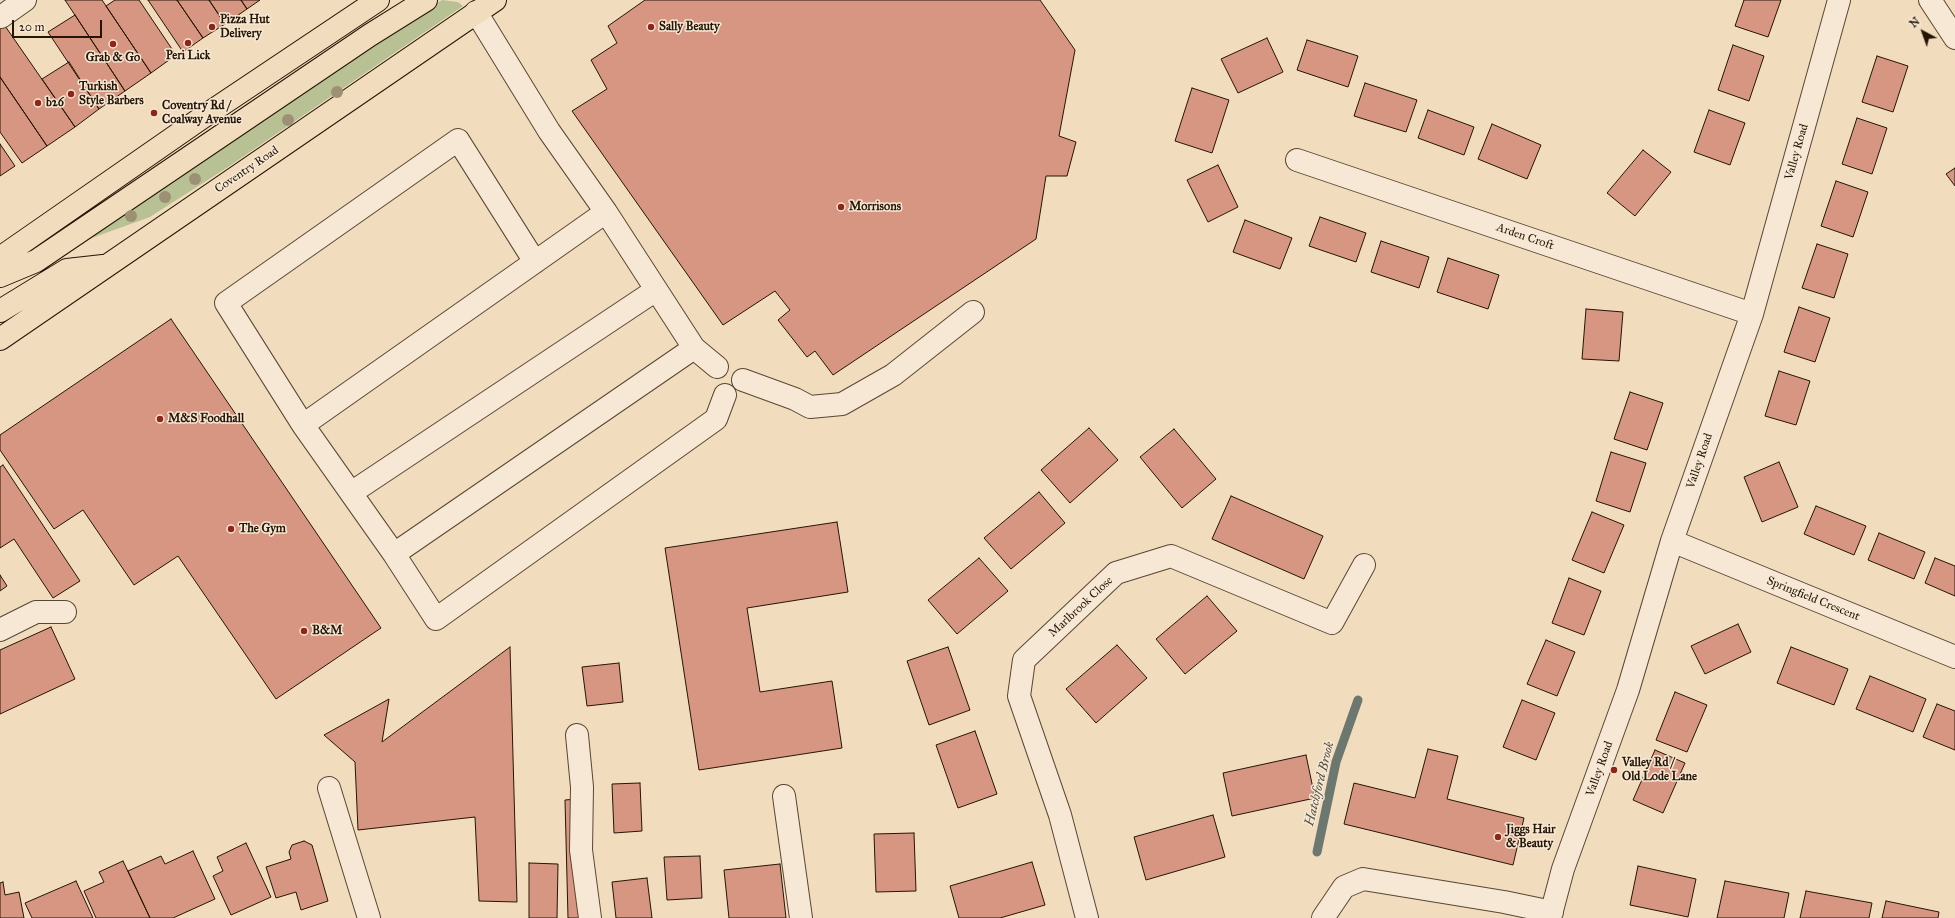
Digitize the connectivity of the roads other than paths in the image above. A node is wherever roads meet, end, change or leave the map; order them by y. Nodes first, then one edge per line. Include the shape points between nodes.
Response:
1 (25, 0) edge
2 (378, 0) edge
3 (426, 0) edge
4 (495, 0) edge
5 (1839, 0) edge
6 (1930, 0) edge
7 (471, 6) edge
8 (1, 17) dead end
9 (1955, 38) edge
10 (1297, 160) dead end
11 (606, 212) junction
12 (0, 258) edge
13 (535, 262) junction
14 (106, 265) junction
15 (0, 276) edge
16 (656, 290) junction
17 (0, 310) edge
18 (973, 312) dead end
19 (1752, 314) junction
20 (0, 339) edge
21 (694, 348) junction
22 (718, 367) junction
23 (742, 380) junction
24 (725, 395) junction
25 (303, 425) junction
26 (351, 493) junction
27 (1672, 540) junction
28 (394, 554) junction
29 (1364, 566) dead end
30 (65, 612) dead end
31 (0, 630) edge
32 (1955, 657) edge
33 (577, 735) dead end
34 (329, 788) dead end
35 (784, 796) dead end
36 (1551, 915) edge
37 (369, 918) edge
38 (590, 918) edge
39 (801, 918) edge
40 (1087, 918) edge
41 (1324, 918) edge

1 - 8 street
2 - 12 highway via 203,117
3 - 15 highway via 370,35 36,261
4 - 7 highway, Coventry Road
5 - 19 street, Valley Road
6 - 9 street
7 - 11 street via 549,131
7 - 14 highway, Coventry Road
10 - 19 street, Arden Croft
11 - 13 street
11 - 16 street
13 - 25 street
13 - 25 street via 458,140 226,303
14 - 17 highway via 67,270
14 - 20 highway, Coventry Road
16 - 21 street
16 - 26 street
18 - 23 street via 893,375 842,404 810,408 795,399
19 - 27 street, Valley Road
21 - 22 street
21 - 28 street
22 - 23 street via 727,364 736,367 742,375
22 - 24 street via 711,381 716,391
23 - 24 street via 742,385 735,393
24 - 28 street via 716,419 436,619
25 - 26 street
26 - 28 street
27 - 32 street, Springfield Crescent
27 - 36 street, Valley Road via 1628,690 1563,869
29 - 40 street, Marlbrook Close via 1332,623 1171,556 1116,573 1024,660 1019,696 1060,815
30 - 31 street via 36,612
33 - 38 street via 582,787 581,850
34 - 37 street
35 - 39 street
36 - 41 street via 1504,902 1363,880 1344,887

